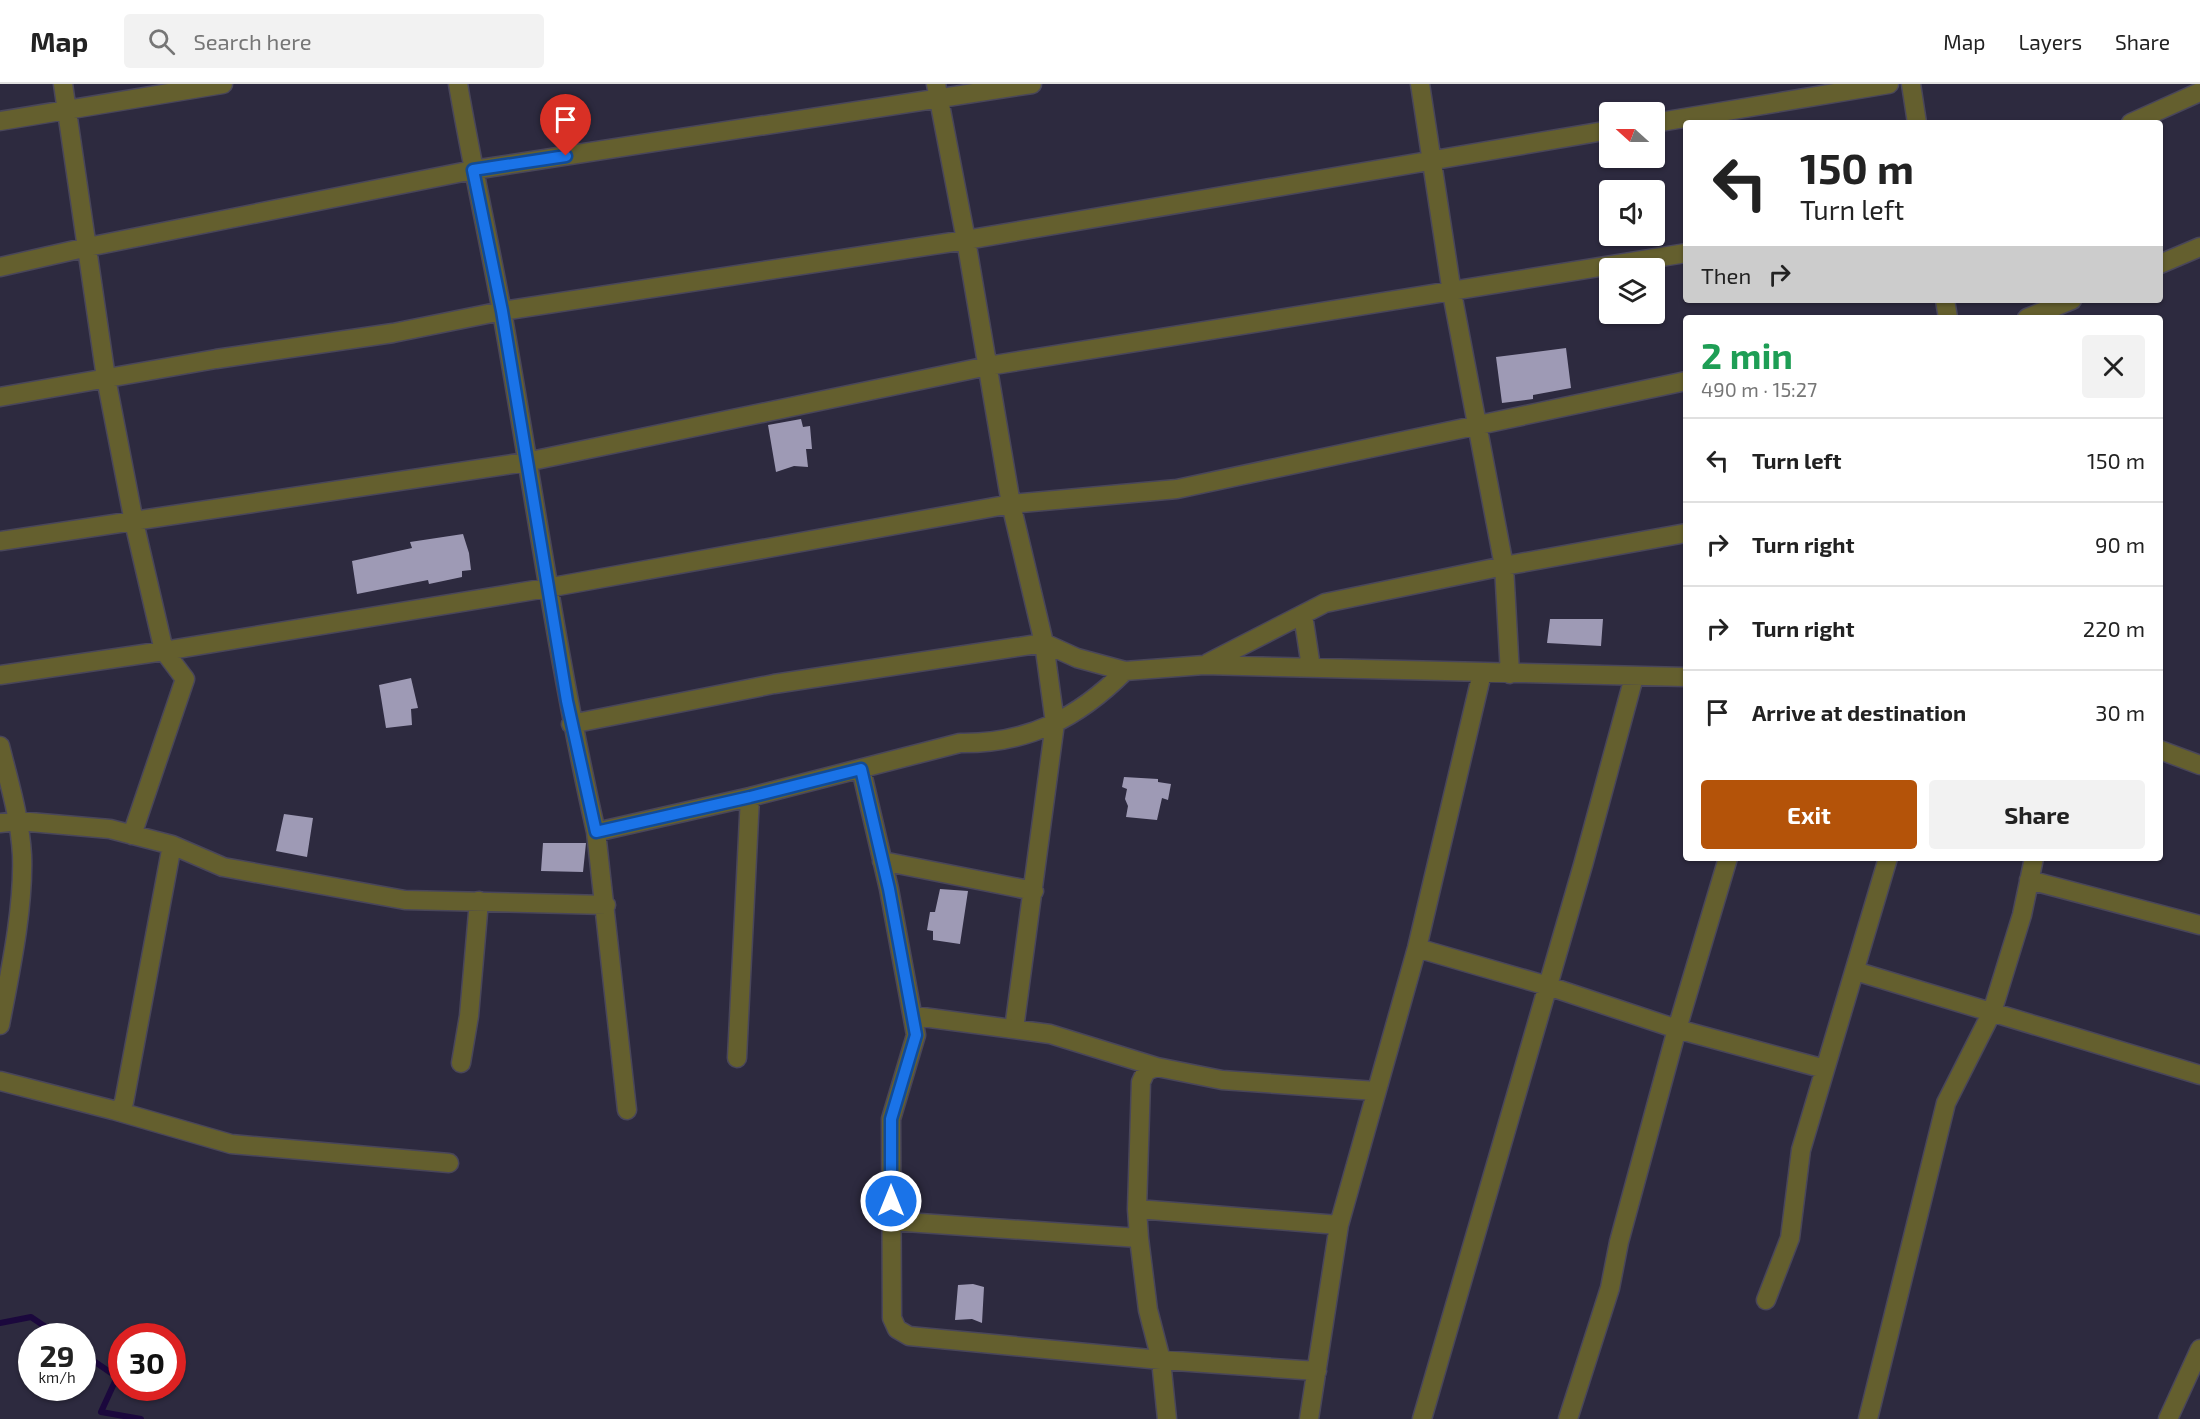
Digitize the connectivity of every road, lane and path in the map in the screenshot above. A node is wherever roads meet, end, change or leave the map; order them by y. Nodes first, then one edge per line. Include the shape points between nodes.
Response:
1 (63, 84) edge
2 (223, 84) edge
3 (458, 84) edge
4 (1032, 84) edge
5 (1420, 84) edge
6 (1889, 84) edge
7 (1911, 84) edge
8 (937, 91) edge
9 (2200, 92) edge
10 (67, 110) junction
11 (1917, 120) edge
12 (2138, 120) edge
13 (0, 121) edge
14 (1665, 121) edge
15 (1599, 132) edge
16 (1431, 160) junction
17 (473, 170) junction
18 (966, 240) junction
19 (88, 247) junction
20 (2200, 247) edge
21 (1683, 254) edge
22 (2163, 263) edge
23 (0, 267) edge
24 (1452, 293) junction
25 (2064, 303) edge
26 (502, 311) junction
27 (2034, 315) edge
28 (988, 366) junction
29 (106, 378) junction
30 (1683, 382) edge
31 (0, 397) edge
32 (1478, 425) junction
33 (526, 462) junction
34 (1011, 504) junction
35 (134, 522) junction
36 (1683, 534) edge
37 (0, 541) edge
38 (1504, 566) junction
39 (547, 588) junction
40 (1303, 615) junction
41 (1044, 643) junction
42 (164, 651) junction
43 (1204, 665) junction
44 (1311, 666) junction
45 (1125, 671) junction
46 (1482, 673) junction
47 (0, 675) edge
48 (1510, 675) junction
49 (1634, 677) junction
50 (1683, 677) edge
51 (1055, 723) junction
52 (571, 724) junction
53 (0, 746) edge
54 (2163, 751) edge
55 (2200, 765) edge
56 (861, 769) junction
57 (750, 797) junction
58 (9, 822) edge
59 (596, 832) junction
60 (132, 835) junction
61 (172, 845) junction
62 (882, 861) junction
63 (1727, 861) edge
64 (1887, 861) edge
65 (2033, 861) edge
66 (2029, 880) junction
67 (1034, 891) junction
68 (479, 901) junction
69 (606, 905) junction
70 (2200, 925) edge
71 (1417, 948) junction
72 (1855, 971) junction
73 (1548, 986) junction
74 (1992, 1012) junction
75 (915, 1016) junction
76 (0, 1025) edge
77 (1014, 1029) junction
78 (1677, 1029) junction
79 (737, 1058) dead end
80 (461, 1063) dead end
81 (1157, 1067) junction
82 (1825, 1070) junction
83 (2200, 1075) edge
84 (0, 1081) edge
85 (1377, 1091) junction
86 (113, 1110) junction
87 (627, 1110) dead end
88 (449, 1163) dead end
89 (1137, 1209) junction
90 (891, 1221) junction
91 (1339, 1225) junction
92 (1139, 1238) junction
93 (1766, 1300) dead end
94 (2200, 1349) edge
95 (1161, 1360) junction
96 (1317, 1371) junction
97 (1167, 1419) edge
98 (1309, 1419) edge
99 (1422, 1419) edge
100 (1568, 1419) edge
101 (1868, 1419) edge
102 (2168, 1419) edge

1 - 10 street
2 - 10 street
3 - 17 street
4 - 8 street
5 - 16 street
6 - 14 street
7 - 11 street
8 - 17 street
8 - 18 street
9 - 12 street
10 - 13 street
10 - 19 street
15 - 16 street
16 - 18 street
16 - 24 street
17 - 19 street
17 - 26 street
18 - 26 street
18 - 28 street
19 - 23 street
19 - 29 street
20 - 22 street
21 - 24 street
24 - 28 street
24 - 32 street
25 - 27 street
26 - 29 street via 393,333
26 - 33 street
28 - 33 street
28 - 34 street
29 - 31 street
29 - 35 street
30 - 32 street
32 - 34 street via 1177,489
32 - 38 street
33 - 35 street
33 - 39 street
34 - 39 street
34 - 41 street
35 - 37 street
35 - 42 street
36 - 38 street
38 - 40 street via 1325,603
38 - 48 street
39 - 42 street
39 - 52 street
40 - 43 street
40 - 44 street
41 - 45 street via 1077,658
41 - 51 street
41 - 52 street via 774,684
42 - 47 street
42 - 60 street via 185,679
43 - 44 street
43 - 45 street
44 - 46 street
45 - 51 street via 1098,697
46 - 48 street
46 - 71 street
48 - 49 street
49 - 50 street
49 - 73 street
51 - 56 street via 1011,740 960,743
51 - 67 street
52 - 59 street
53 - 58 street
54 - 55 street
56 - 57 street
56 - 62 street
57 - 59 street
57 - 79 street
58 - 60 street
58 - 76 street via 22,857 14,950
59 - 69 street
60 - 61 street
61 - 68 street via 223,867 350,892 405,900
61 - 86 street via 124,1102 120,1109
62 - 67 street
62 - 75 street via 906,993
63 - 78 street
64 - 72 street
65 - 66 street
66 - 70 street
66 - 74 street
67 - 77 street
68 - 69 street
68 - 80 street
69 - 87 street
71 - 73 street
71 - 85 street
72 - 74 street
72 - 82 street
73 - 78 street
73 - 99 street
74 - 83 street
74 - 101 street via 1946,1103
75 - 77 street
75 - 90 street via 916,1035 891,1119
77 - 81 street via 1050,1034
78 - 82 street
78 - 100 street via 1610,1288
81 - 85 street via 1222,1080
81 - 89 street via 1146,1071 1141,1082
82 - 93 street via 1801,1150 1790,1238
84 - 86 street
85 - 91 street
86 - 88 street via 231,1144
89 - 91 street
89 - 92 street
90 - 92 street
90 - 95 street via 892,1318 897,1329 909,1335
91 - 96 street
92 - 95 street via 1148,1310
94 - 102 street
95 - 96 street
95 - 97 street
96 - 98 street

